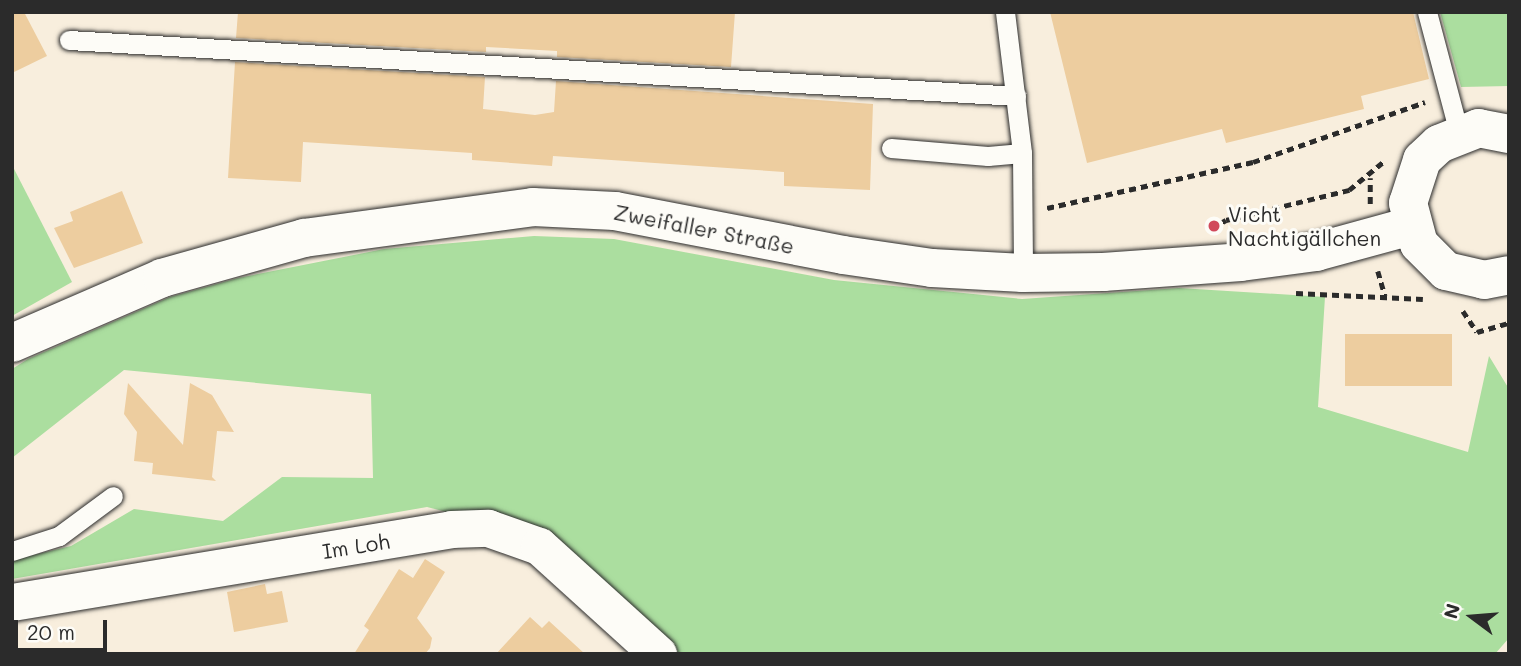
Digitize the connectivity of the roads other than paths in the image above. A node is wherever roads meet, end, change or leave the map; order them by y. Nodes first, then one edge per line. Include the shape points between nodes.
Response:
1 (1005, 12) edge
2 (1427, 12) edge
3 (69, 40) dead end
4 (1016, 96) junction
5 (1455, 117) junction
6 (1509, 134) edge
7 (891, 148) dead end
8 (1022, 153) junction
9 (1411, 226) junction
10 (1023, 272) junction
11 (1507, 286) edge
12 (12, 343) edge
13 (113, 496) dead end
14 (12, 551) edge
15 (12, 602) edge
16 (658, 654) edge

1 - 4 lane
2 - 5 lane
3 - 4 lane
4 - 8 lane
5 - 6 main road
5 - 9 main road via 1422,160 1408,203
7 - 8 lane via 988,156
8 - 10 lane
9 - 10 main road, Zweifaller Straße via 1316,252 1241,262 1103,272
9 - 11 main road via 1430,259 1447,271
10 - 12 main road, Zweifaller Straße via 932,268 615,211 533,207 304,238 162,278
13 - 14 lane via 59,536
15 - 16 street, Im Loh via 451,529 488,528 539,546

